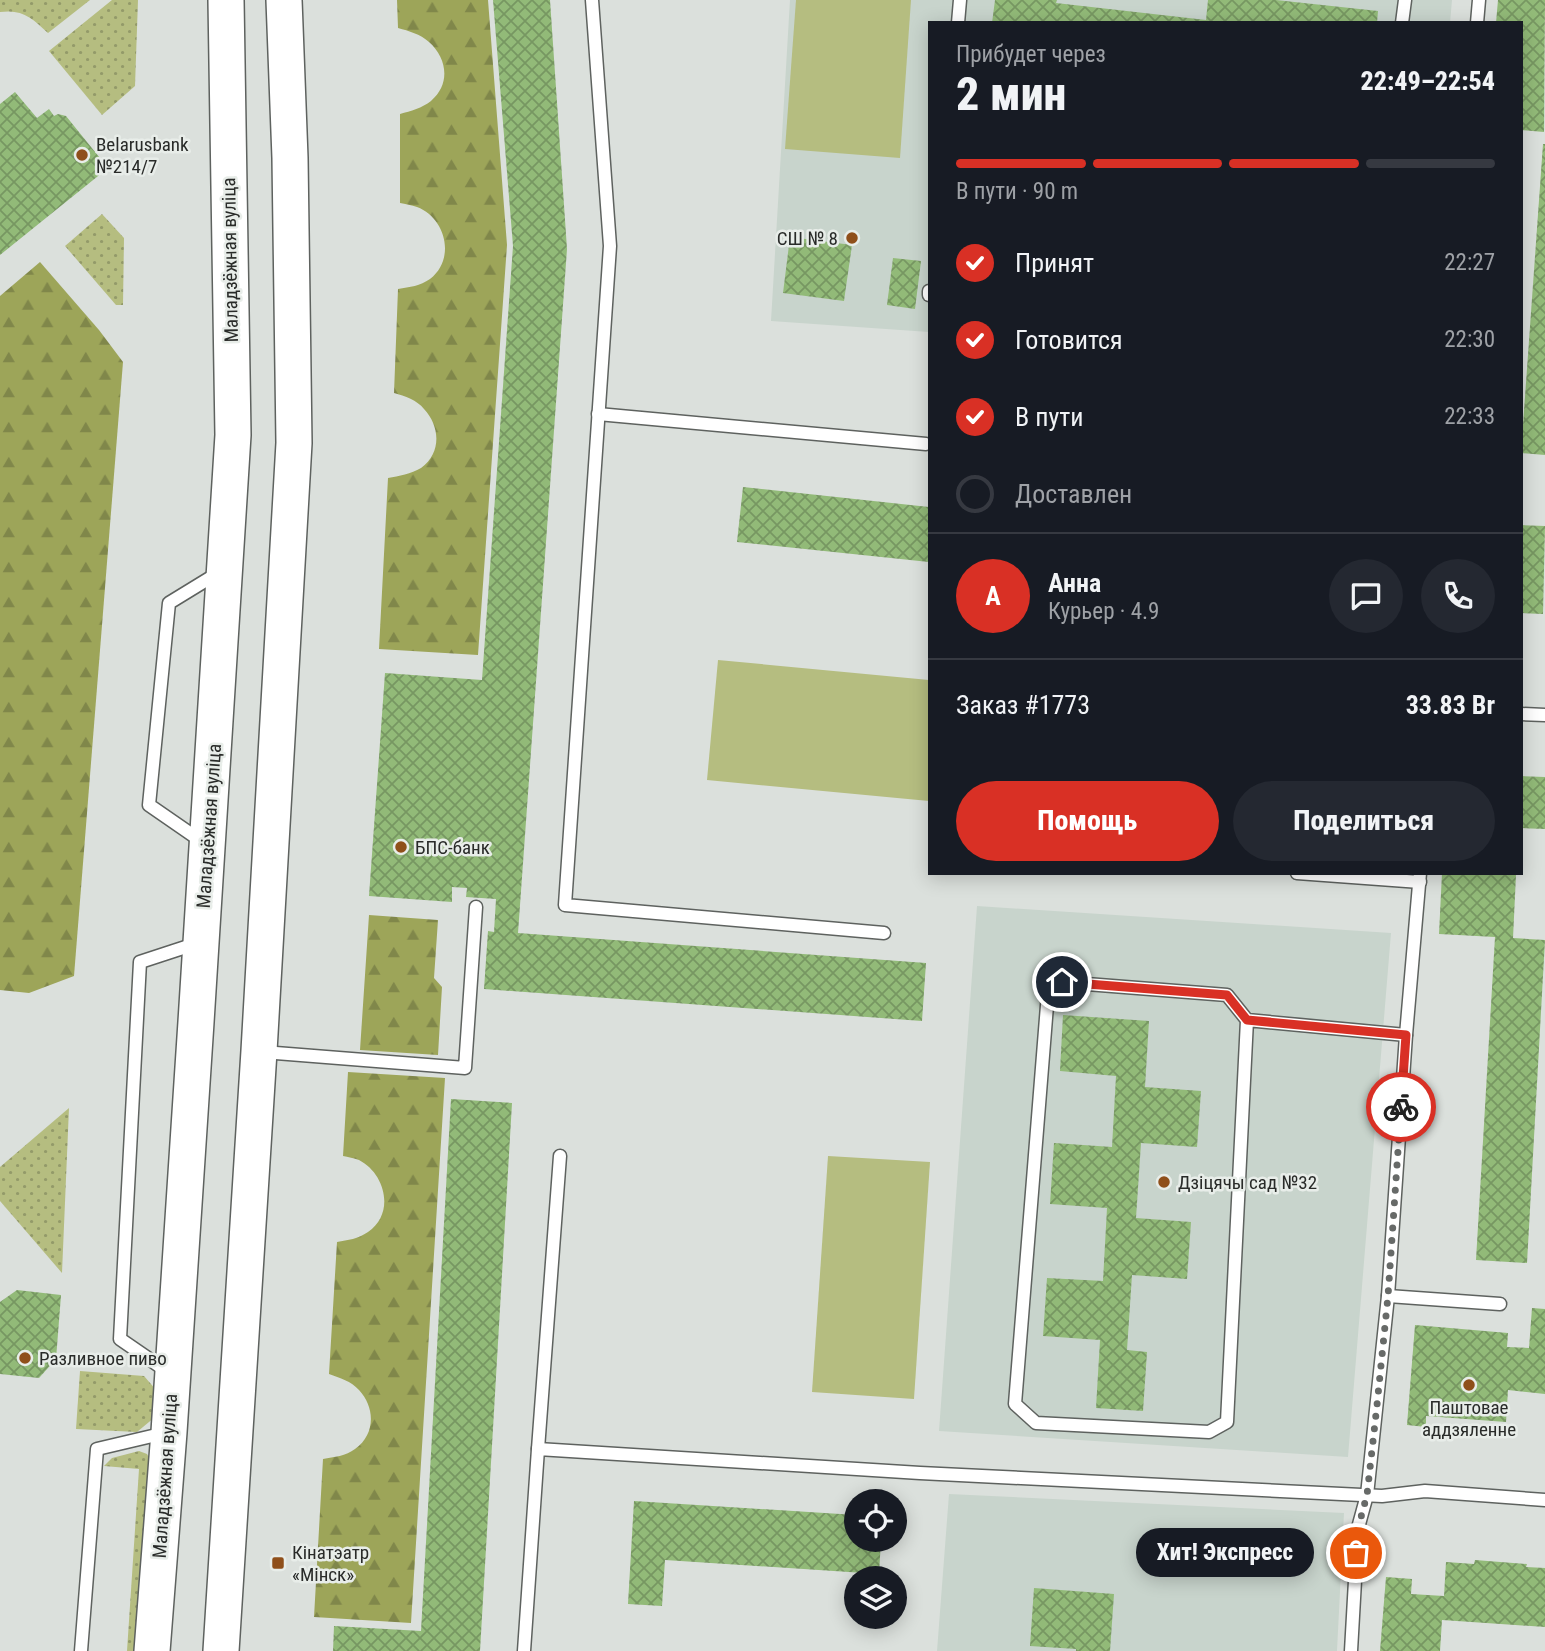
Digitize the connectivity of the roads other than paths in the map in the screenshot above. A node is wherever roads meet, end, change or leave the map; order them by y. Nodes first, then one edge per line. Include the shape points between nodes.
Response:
1 (226, 0) edge
2 (284, 0) edge
3 (592, 0) edge
4 (960, 0) edge
5 (1405, 0) edge
6 (1479, 0) edge
7 (958, 21) edge
8 (1402, 21) edge
9 (1477, 21) edge
10 (598, 414) junction
11 (926, 444) dead end
12 (225, 569) junction
13 (1523, 714) edge
14 (1545, 715) edge
15 (207, 845) junction
16 (1322, 875) edge
17 (1420, 878) edge
18 (476, 907) dead end
19 (884, 933) dead end
20 (201, 942) junction
21 (1247, 1020) junction
22 (1406, 1035) junction
23 (259, 1051) junction
24 (560, 1156) dead end
25 (1388, 1296) junction
26 (1500, 1304) dead end
27 (172, 1375) junction
28 (169, 1432) junction
29 (538, 1449) junction
30 (1367, 1495) junction
31 (1545, 1500) edge
32 (81, 1651) edge
33 (152, 1651) edge
34 (221, 1651) edge
35 (524, 1651) edge
36 (1351, 1651) edge

1 - 12 main road, Маладзёжная вуліца via 233,435
2 - 23 main road via 294,443
3 - 10 lane via 610,246
4 - 7 lane
5 - 8 lane
6 - 9 lane
10 - 11 lane
10 - 19 lane via 565,905
12 - 15 main road, Маладзёжная вуліца
12 - 15 lane via 169,603 149,805
13 - 14 lane
15 - 20 main road, Маладзёжная вуліца
16 - 17 lane
17 - 22 lane
18 - 23 lane via 465,1068
20 - 27 main road, Маладзёжная вуліца
20 - 27 lane via 140,962 120,1339
21 - 21 lane via 1227,995 1062,982 1048,993 1016,1404 1036,1423 1209,1432 1227,1422
21 - 22 lane
22 - 25 lane
23 - 34 main road
24 - 29 lane
25 - 26 lane
25 - 30 lane
27 - 28 main road, Маладзёжная вуліца
28 - 32 lane via 97,1448
28 - 33 main road, Маладзёжная вуліца
29 - 30 lane
29 - 35 lane
30 - 31 lane via 1425,1491
30 - 36 lane via 1358,1528

